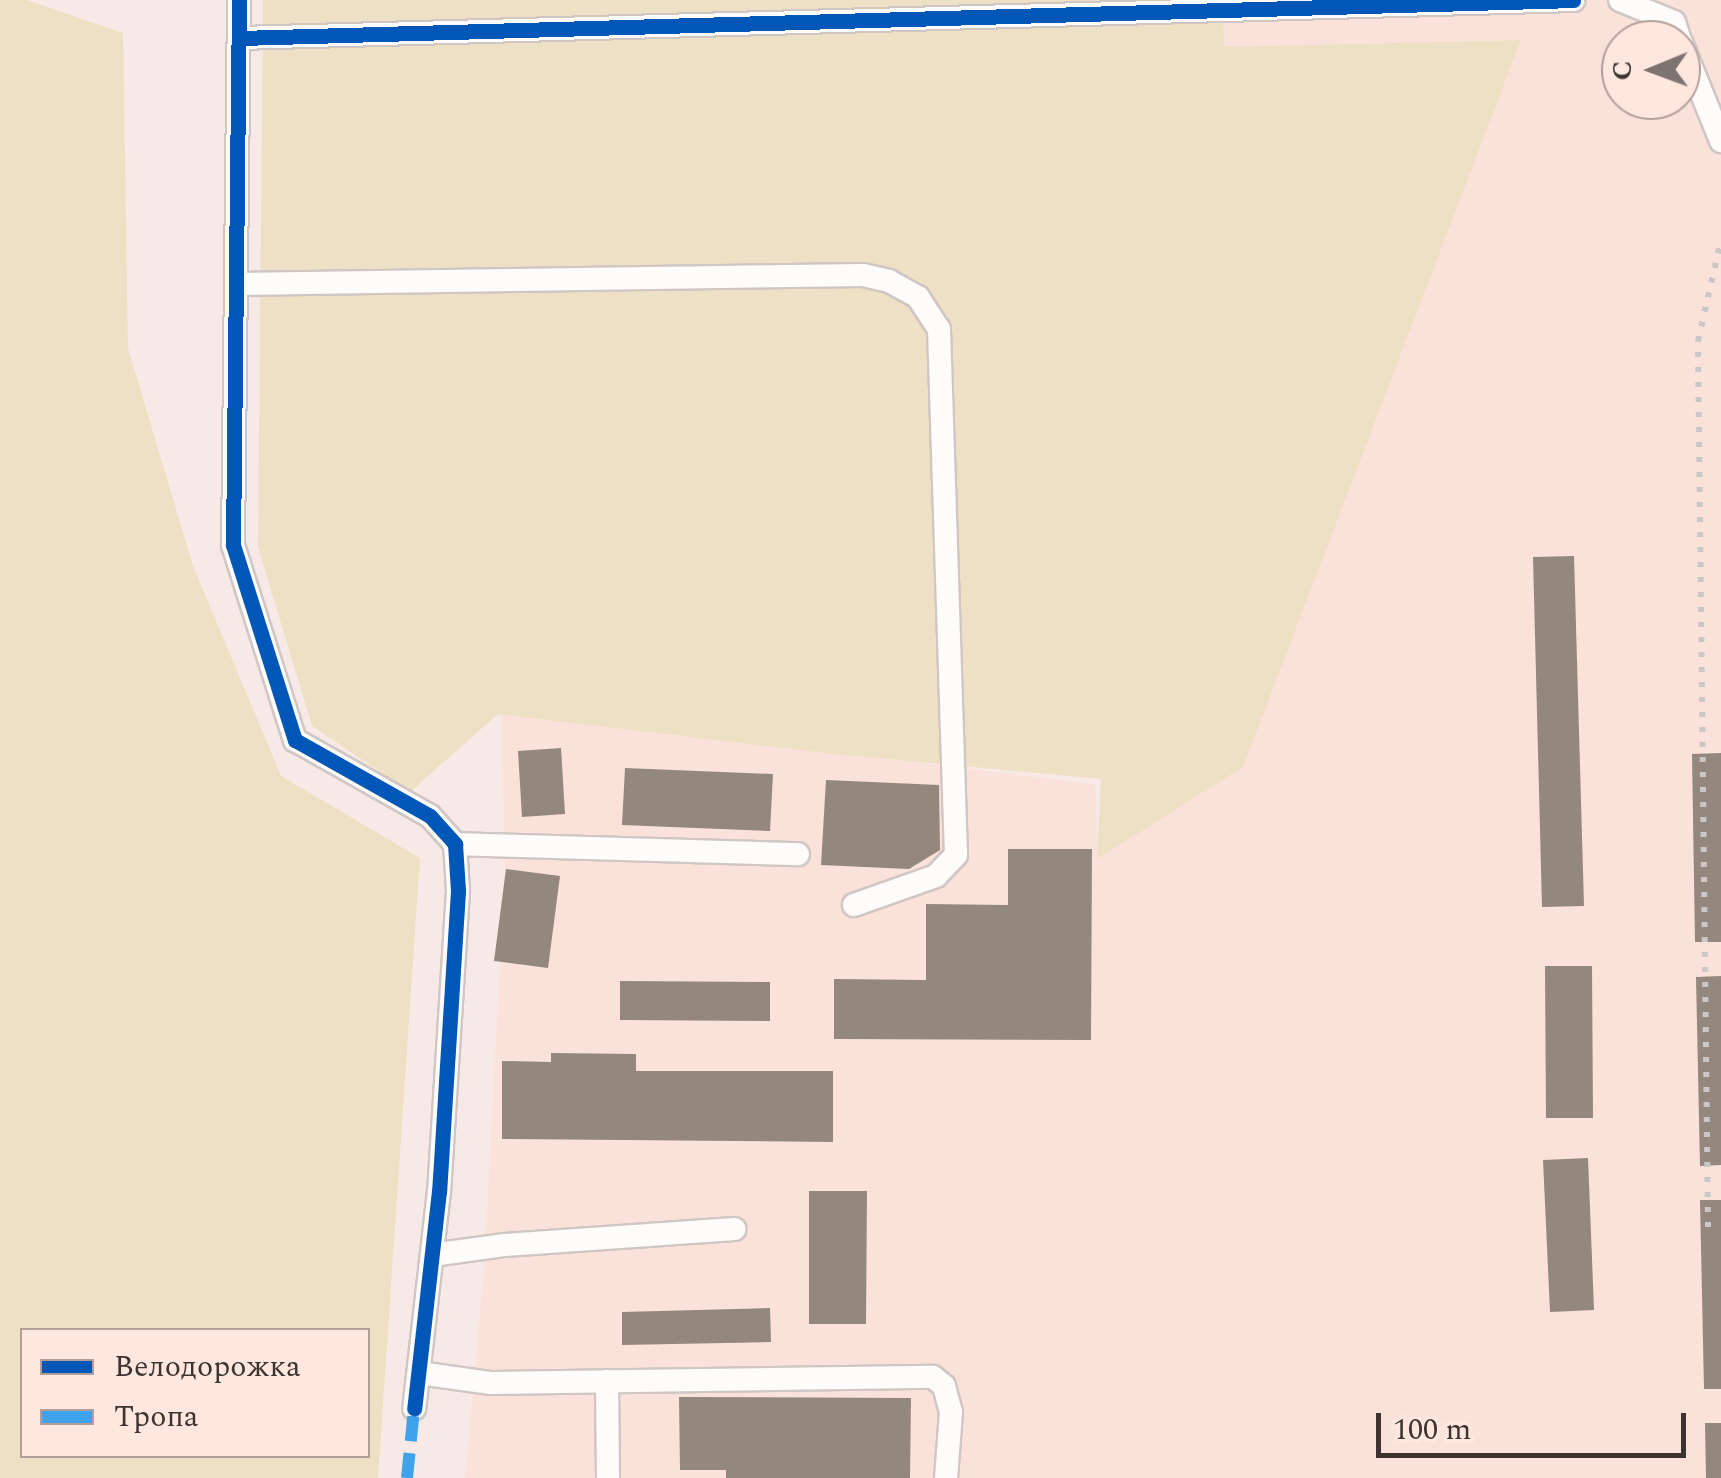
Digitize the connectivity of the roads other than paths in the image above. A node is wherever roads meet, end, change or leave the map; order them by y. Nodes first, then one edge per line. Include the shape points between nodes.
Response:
1 (239, 0) edge
2 (1573, 0) edge
3 (1620, 0) edge
4 (1653, 20) edge
5 (240, 38) junction
6 (1701, 92) edge
7 (1721, 141) edge
8 (237, 284) junction
9 (455, 844) junction
10 (798, 854) dead end
11 (854, 905) dead end
12 (734, 1229) dead end
13 (432, 1255) junction
14 (418, 1373) junction
15 (606, 1381) junction
16 (414, 1410) dead end
17 (608, 1478) edge
18 (946, 1478) edge

1 - 5 street
2 - 5 street
3 - 4 street
5 - 8 street
6 - 7 street
8 - 9 street via 233,545 295,740 430,816
8 - 11 street via 863,275 918,297 939,329 956,856 936,876
9 - 10 street
9 - 13 street via 457,910
12 - 13 street
13 - 14 street
14 - 15 street via 490,1383
14 - 16 street
15 - 17 street
15 - 18 street via 933,1376 944,1386 950,1412

